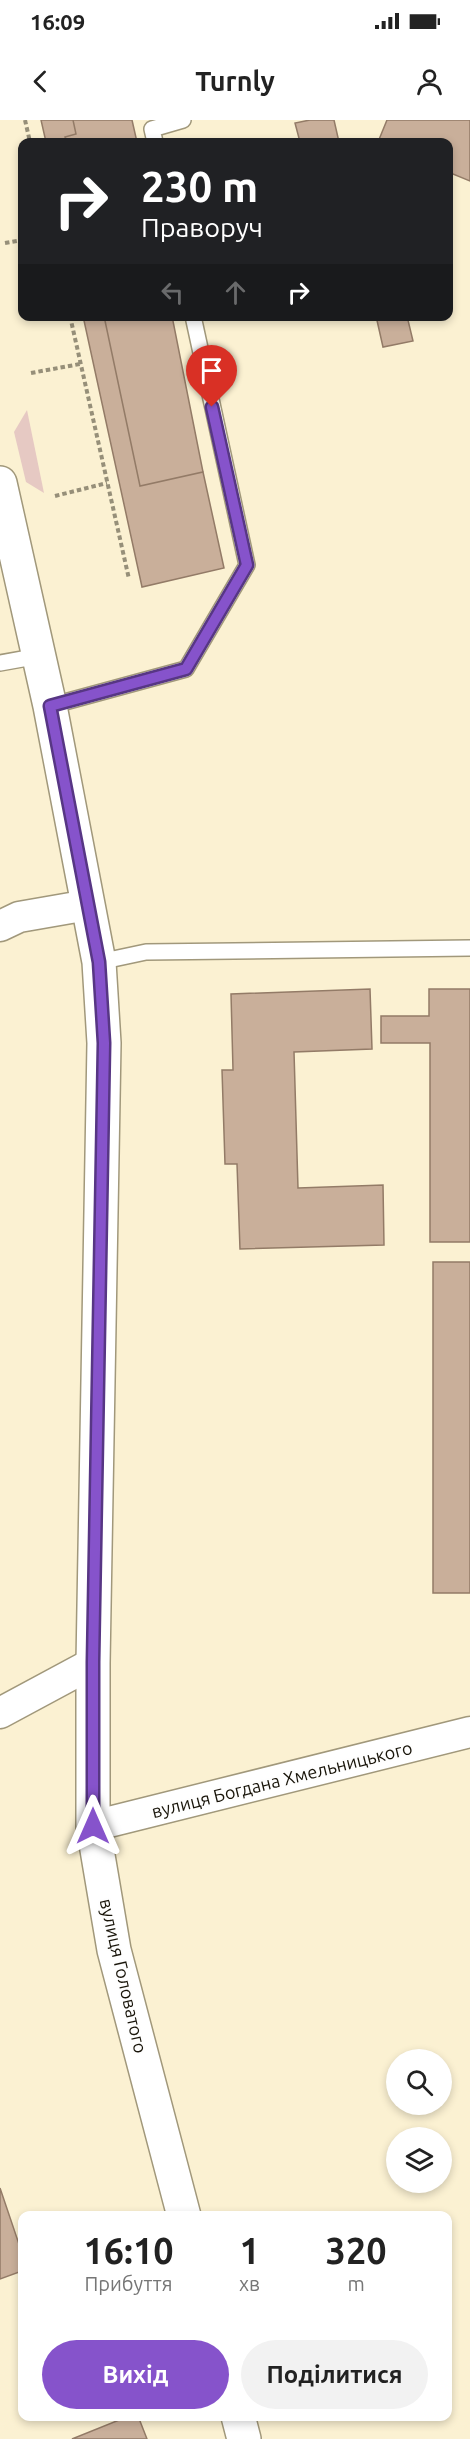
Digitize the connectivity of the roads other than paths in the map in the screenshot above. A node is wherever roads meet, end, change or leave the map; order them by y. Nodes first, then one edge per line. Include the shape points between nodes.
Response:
1 (183, 120) edge
2 (154, 138) edge
3 (194, 321) edge
4 (0, 483) edge
5 (39, 656) junction
6 (0, 663) edge
7 (50, 706) junction
8 (88, 905) junction
9 (0, 926) edge
10 (470, 948) edge
11 (99, 962) junction
12 (93, 1662) junction
13 (0, 1713) edge
14 (470, 1732) edge
15 (93, 1826) junction
16 (183, 2211) edge
17 (239, 2421) edge
18 (244, 2439) edge

1 - 2 lane via 152,129
3 - 7 lane via 247,565 186,669
4 - 5 main road, вулиця Головатого
5 - 6 lane
5 - 7 main road, вулиця Головатого
7 - 8 main road, вулиця Головатого
8 - 9 street via 18,917
8 - 11 main road, вулиця Головатого
10 - 11 lane via 146,952
11 - 12 main road, вулиця Головатого via 104,1043
12 - 13 street
12 - 15 main road, вулиця Головатого
14 - 15 street, вулиця Богдана Хмельницького
15 - 16 main road, вулиця Головатого via 114,1950
17 - 18 main road

